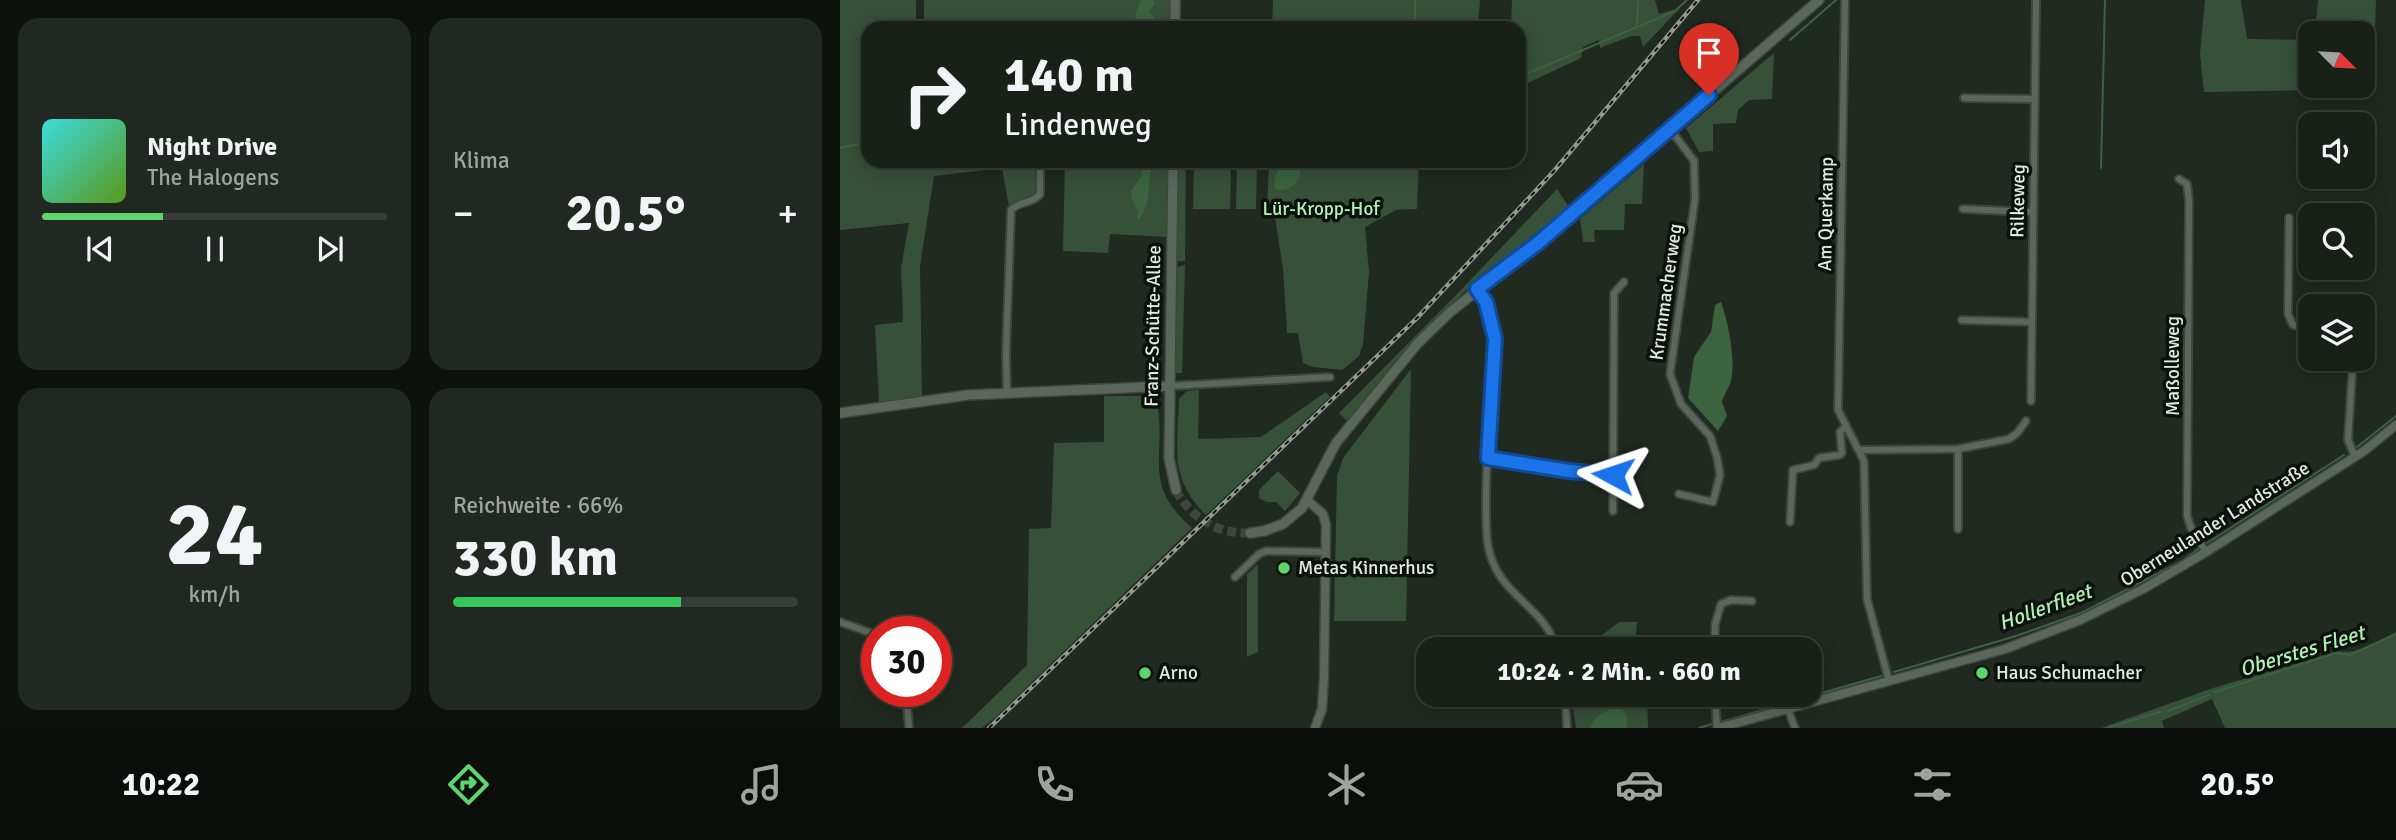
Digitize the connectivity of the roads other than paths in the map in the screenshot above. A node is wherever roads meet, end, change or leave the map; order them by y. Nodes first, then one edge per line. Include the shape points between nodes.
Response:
1 (1175, 0) edge
2 (1819, 0) edge
3 (1845, 0) edge
4 (2036, 0) edge
5 (1175, 21) edge
6 (1964, 98) dead end
7 (2035, 99) junction
8 (1670, 129) junction
9 (1041, 168) edge
10 (1173, 168) edge
11 (2179, 179) dead end
12 (1963, 209) dead end
13 (2033, 212) junction
14 (2288, 218) dead end
15 (1623, 282) dead end
16 (1477, 289) junction
17 (1962, 320) dead end
18 (2032, 321) junction
19 (2298, 326) edge
20 (2352, 371) edge
21 (1330, 377) dead end
22 (1170, 386) junction
23 (1007, 393) junction
24 (2031, 401) dead end
25 (840, 413) edge
26 (2026, 421) dead end
27 (2396, 425) edge
28 (1846, 426) junction
29 (1958, 449) junction
30 (1860, 450) junction
31 (2355, 457) junction
32 (1488, 458) junction
33 (1613, 475) junction
34 (1176, 490) tunnel mouth
35 (1679, 494) dead end
36 (1307, 500) junction
37 (1613, 511) dead end
38 (1790, 522) dead end
39 (1958, 530) dead end
40 (1250, 533) tunnel mouth
41 (1325, 552) junction
42 (2206, 552) junction
43 (1235, 577) dead end
44 (1752, 601) dead end
45 (840, 622) edge
46 (861, 629) edge
47 (1550, 637) edge
48 (1715, 637) edge
49 (1889, 681) junction
50 (907, 707) edge
51 (1566, 707) edge
52 (1716, 707) edge
53 (1787, 709) junction
54 (909, 728) edge
55 (1315, 728) edge
56 (1567, 728) edge
57 (1718, 728) edge
58 (1795, 728) edge

1 - 5 main road
2 - 8 main road
3 - 28 street, Am Querkamp via 1838,410
4 - 7 street, Rilkeweg
6 - 7 street
7 - 13 street, Rilkeweg
8 - 16 main road via 1538,243
8 - 35 street, Krummacherweg via 1694,161 1695,199 1670,374 1681,404 1710,436 1720,466 1713,502
9 - 23 street via 1040,194 1011,210
10 - 22 main road, Franz-Schütte-Allee
11 - 42 street, Maßolleweg via 2187,184 2189,201 2187,516
12 - 13 street
13 - 18 street, Rilkeweg
14 - 19 street via 2288,314
15 - 33 street via 1614,293
16 - 32 street via 1486,302 1495,339
16 - 36 main road via 1417,344 1342,435
17 - 18 street
18 - 24 street, Rilkeweg
20 - 31 street via 2348,440
21 - 22 street
22 - 23 main road
22 - 34 main road, Franz-Schütte-Allee via 1170,463
23 - 25 main road
26 - 29 street via 2009,439
27 - 31 street, Oberneulander Landstraße
28 - 30 street, Am Querkamp
28 - 38 street, Am Querkamp via 1840,432 1840,455 1819,458 1814,465 1793,470
29 - 30 street
29 - 39 street
30 - 49 street, Am Querkamp via 1866,482 1867,599
31 - 42 street, Oberneulander Landstraße
32 - 33 street
32 - 47 street via 1492,561 1503,583 1545,625
33 - 37 street
36 - 40 main road via 1283,524
36 - 41 street via 1323,514
41 - 43 street via 1266,551
41 - 55 street via 1324,676 1322,709
42 - 49 street, Oberneulander Landstraße via 2081,620 2005,649
44 - 48 street via 1721,604
45 - 46 street
49 - 53 street, Oberneulander Landstraße
50 - 54 street
51 - 56 street
52 - 57 street
53 - 57 street, Oberneulander Landstraße
53 - 58 street

